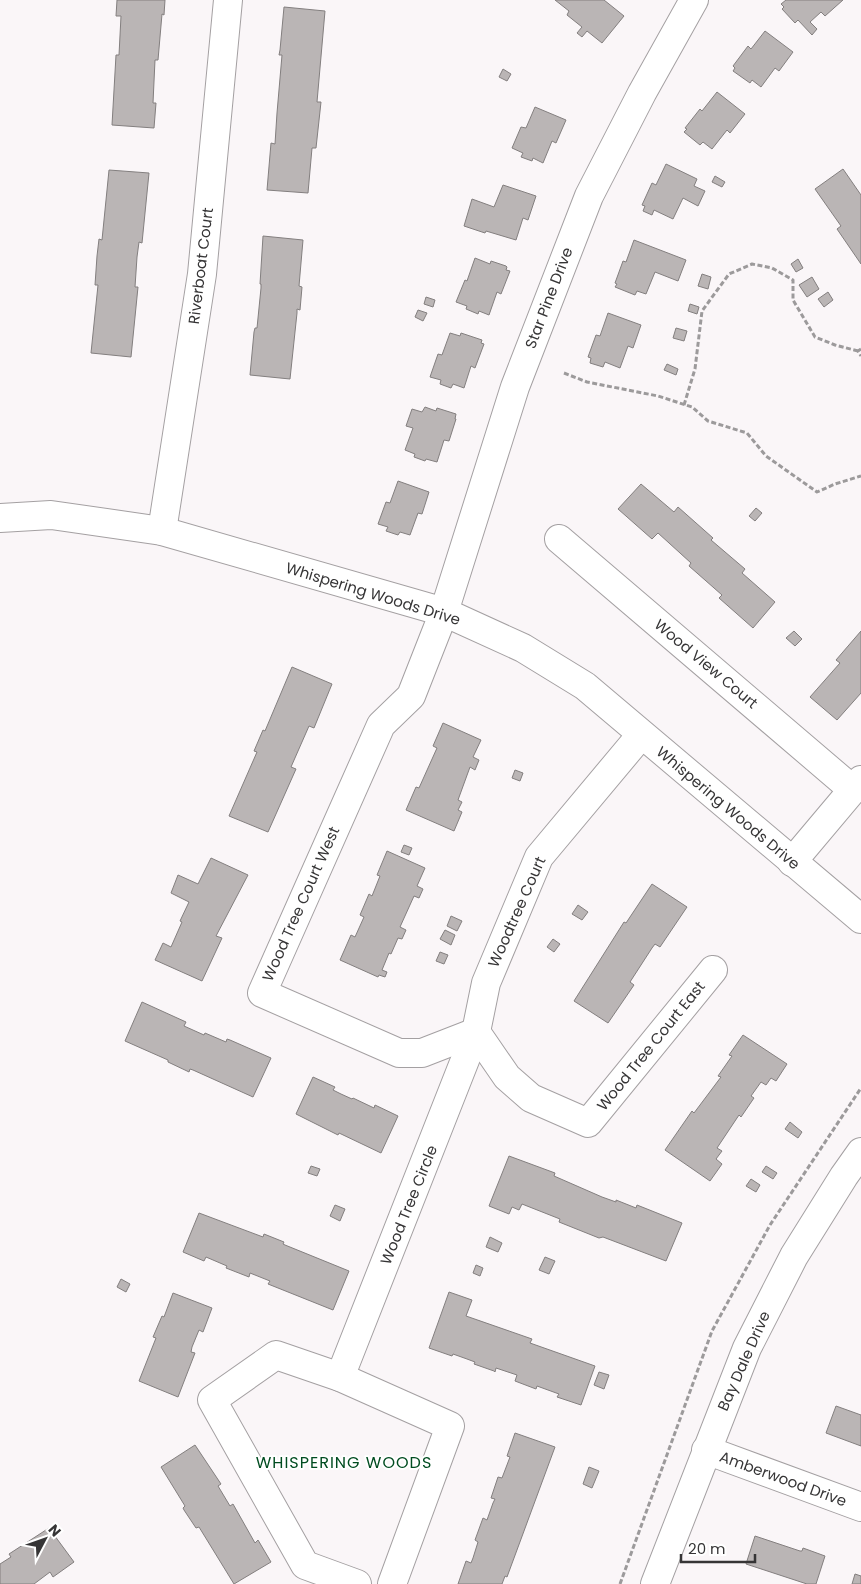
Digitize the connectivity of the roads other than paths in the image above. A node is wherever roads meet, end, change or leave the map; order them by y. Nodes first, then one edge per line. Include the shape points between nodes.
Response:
1 (228, 0) edge
2 (694, 0) edge
3 (0, 518) edge
4 (162, 531) junction
5 (560, 539) dead end
6 (444, 612) junction
7 (641, 735) junction
8 (856, 784) edge
9 (792, 862) junction
10 (861, 919) edge
11 (713, 970) dead end
12 (476, 1032) junction
13 (861, 1152) edge
14 (340, 1377) junction
15 (706, 1450) junction
16 (861, 1507) edge
17 (357, 1584) edge
18 (392, 1584) edge
19 (655, 1584) edge

1 - 4 street, Riverboat Court via 202,274
2 - 6 street, Star Pine Drive via 589,196 515,387
3 - 4 street, Whispering Woods Drive via 51,515
4 - 6 street, Whispering Woods Drive
5 - 8 street, Wood View Court
6 - 7 street, Whispering Woods Drive via 523,648 585,686
6 - 12 street, Wood Tree Court West via 411,696 381,725 262,993 399,1053 422,1053
7 - 9 street, Whispering Woods Drive
7 - 12 street, Woodtree Court via 539,857 486,983
8 - 9 street
9 - 10 street, Whispering Woods Drive
11 - 12 street, Wood Tree Court East via 588,1123 531,1098 507,1077
12 - 14 street, Wood Tree Circle
13 - 15 street, Bay Dale Drive via 794,1256 747,1348
14 - 17 street via 276,1355 212,1400 305,1565
14 - 18 street via 450,1426
15 - 16 street, Amberwood Drive
15 - 19 street, Bay Dale Drive

